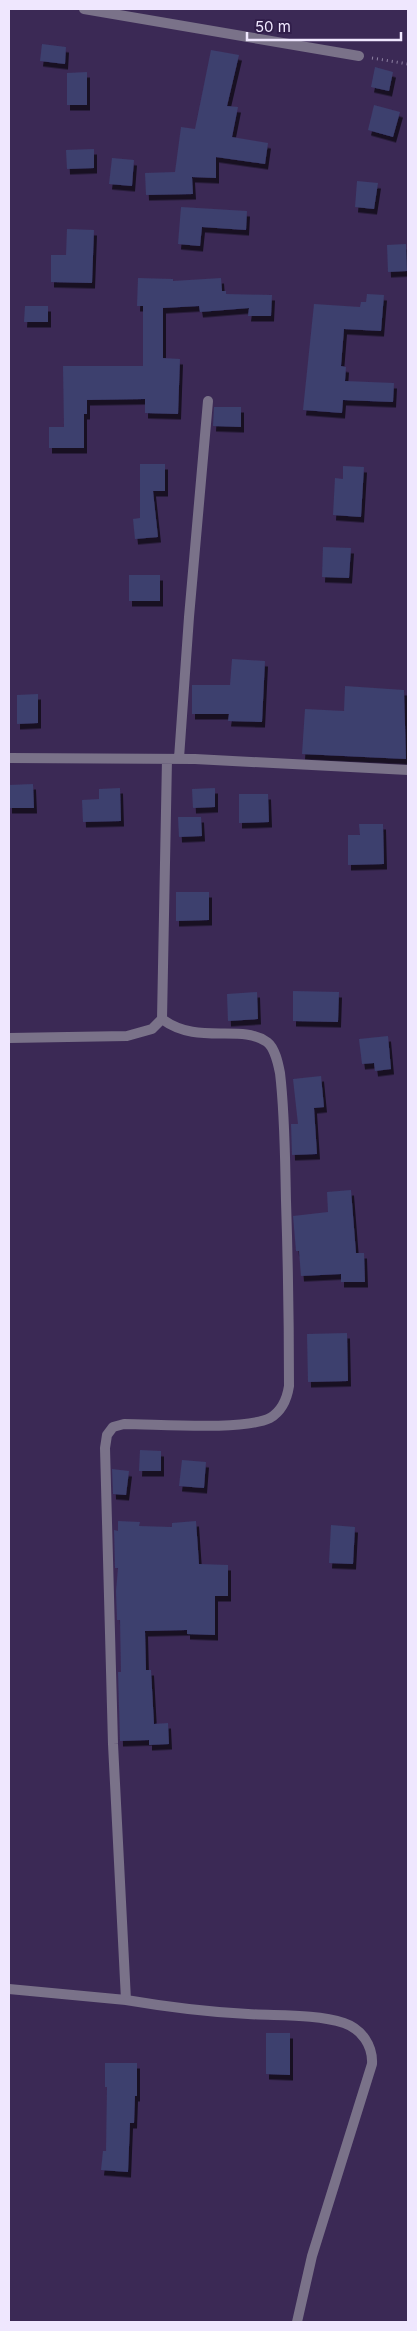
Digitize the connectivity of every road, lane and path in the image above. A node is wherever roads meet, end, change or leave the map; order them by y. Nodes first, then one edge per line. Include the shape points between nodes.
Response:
1 (84, 9) edge
2 (359, 56) joint
3 (408, 64) edge
4 (208, 401) dead end
5 (9, 758) edge
6 (179, 758) junction
7 (167, 759) junction
8 (408, 770) edge
9 (162, 1019) junction
10 (9, 1038) edge
11 (9, 1990) edge
12 (126, 2000) junction
13 (296, 2322) edge

1 - 2 street
2 - 3 path
4 - 6 street
5 - 7 street
6 - 7 street
6 - 8 street
7 - 9 street
9 - 10 street via 152,1029 127,1036
9 - 12 street via 190,1033 254,1035 269,1043 275,1054 280,1071 285,1143 289,1386 286,1402 271,1417 251,1424 124,1424 113,1427 107,1435 112,1734
11 - 12 street
12 - 13 street via 218,2012 323,2019 344,2023 366,2040 372,2052 372,2064 312,2256

